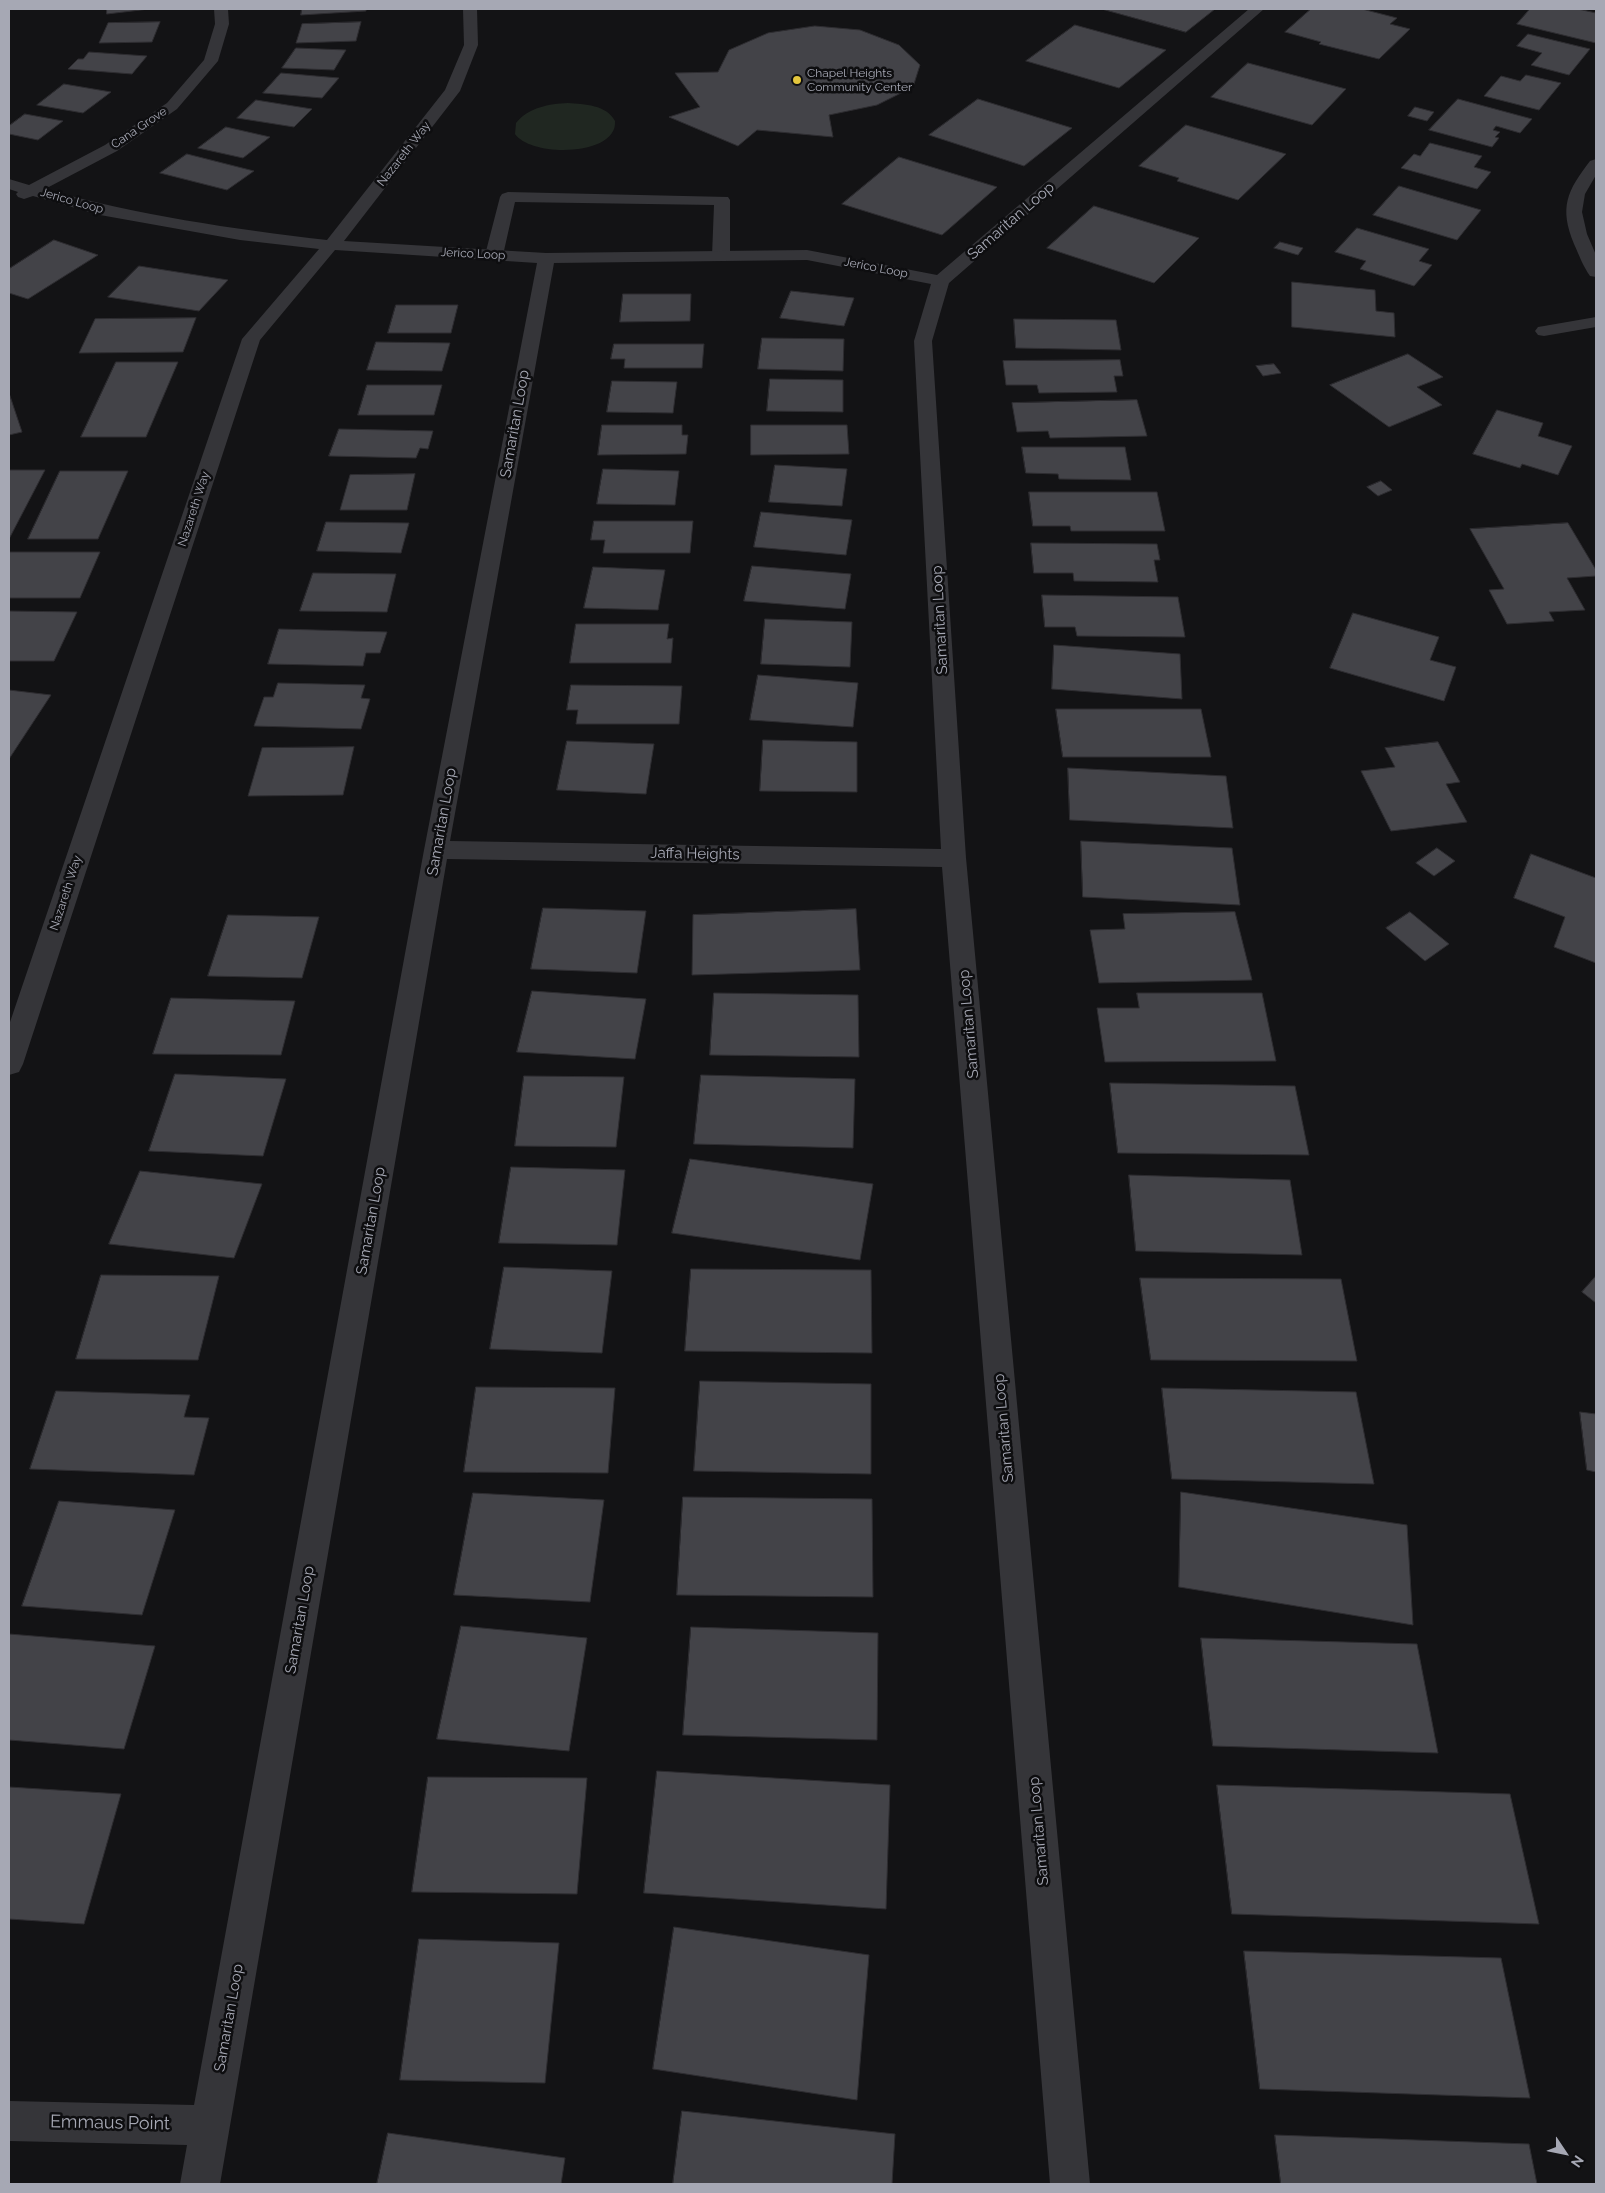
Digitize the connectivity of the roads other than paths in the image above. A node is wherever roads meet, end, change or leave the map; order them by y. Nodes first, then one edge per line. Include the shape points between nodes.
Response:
1 (221, 9) edge
2 (470, 9) edge
3 (1257, 9) edge
4 (1596, 164) edge
5 (9, 184) edge
6 (34, 190) junction
7 (9, 202) edge
8 (330, 245) junction
9 (494, 255) junction
10 (721, 256) junction
11 (546, 258) junction
12 (1596, 272) edge
13 (941, 281) junction
14 (1596, 322) edge
15 (1544, 331) dead end
16 (436, 850) junction
17 (954, 858) junction
18 (9, 1064) edge
19 (9, 2121) edge
20 (210, 2125) junction
21 (200, 2184) edge
22 (1070, 2184) edge

1 - 6 street, Cana Grove via 222,24 212,61 172,106 111,148
2 - 8 street, Nazareth Way via 471,45 452,90
3 - 13 street, Samaritan Loop
4 - 12 street via 1577,191 1572,211 1577,232
5 - 6 street, Jerico Loop
6 - 7 street, Cana Grove
6 - 8 street, Jerico Loop via 100,210 240,235
8 - 9 street, Jerico Loop
8 - 18 street, Nazareth Way via 251,339
9 - 10 street via 508,197 722,200
9 - 11 street, Jerico Loop
10 - 11 street, Jerico Loop
10 - 13 street, Jerico Loop via 807,255
11 - 16 street, Samaritan Loop
13 - 17 street, Samaritan Loop via 922,341
14 - 15 street
16 - 17 street, Jaffa Heights
16 - 20 street, Samaritan Loop
17 - 22 street, Samaritan Loop
19 - 20 street, Emmaus Point
20 - 21 street, Samaritan Loop

